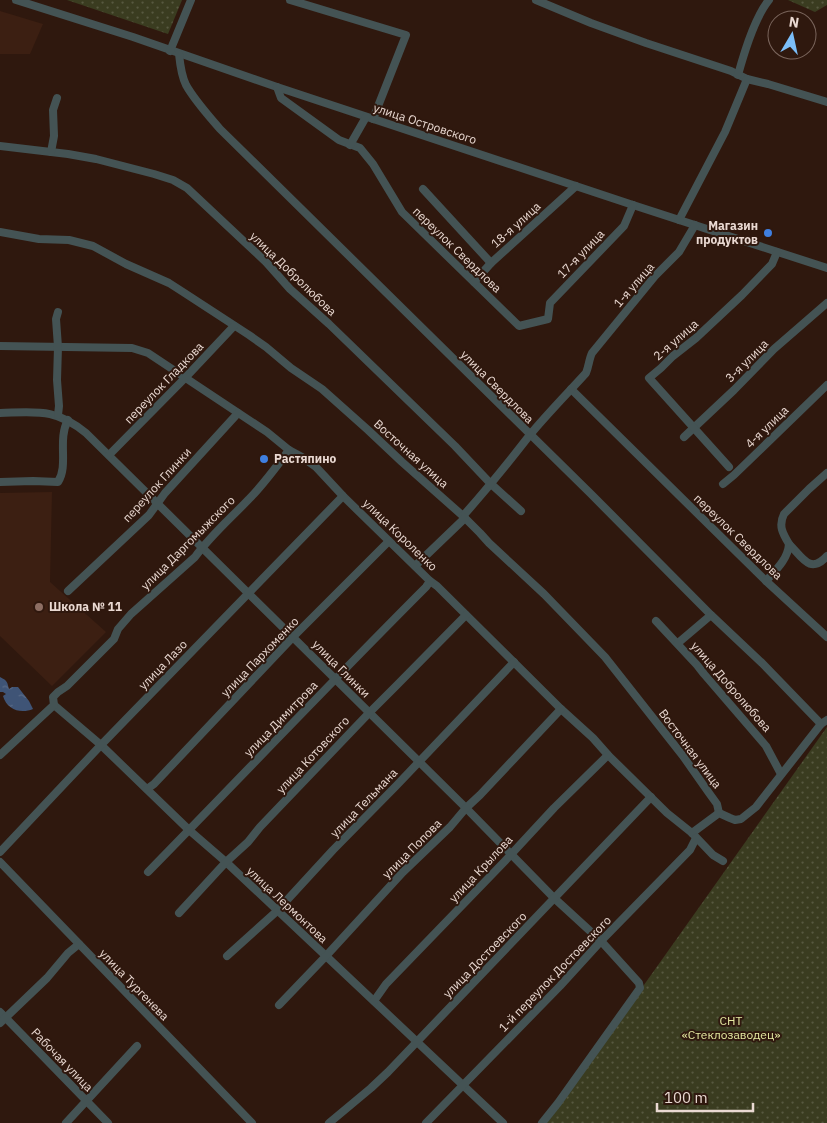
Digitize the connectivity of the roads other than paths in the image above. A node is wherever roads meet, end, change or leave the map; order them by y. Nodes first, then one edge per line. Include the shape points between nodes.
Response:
1 (16, 0) edge
2 (191, 0) edge
3 (290, 0) edge
4 (536, 0) edge
5 (769, 0) edge
6 (170, 51) junction
7 (179, 54) junction
8 (738, 75) junction
9 (747, 79) junction
10 (277, 87) junction
11 (57, 98) dead end
12 (827, 102) edge
13 (370, 118) junction
14 (350, 145) junction
15 (0, 146) edge
16 (51, 152) junction
17 (576, 186) junction
18 (423, 189) dead end
19 (633, 205) junction
20 (680, 220) junction
21 (695, 225) junction
22 (0, 232) edge
23 (778, 252) junction
24 (491, 263) junction
25 (827, 268) edge
26 (474, 282) junction
27 (827, 303) edge
28 (58, 312) dead end
29 (548, 319) joint
30 (234, 326) junction
31 (0, 346) edge
32 (58, 347) junction
33 (185, 378) junction
34 (827, 385) edge
35 (571, 389) junction
36 (238, 412) junction
37 (0, 413) edge
38 (58, 415) junction
39 (68, 420) junction
40 (694, 428) junction
41 (530, 435) junction
42 (684, 437) dead end
43 (289, 450) junction
44 (109, 455) junction
45 (729, 467) dead end
46 (827, 473) edge
47 (0, 482) edge
48 (490, 483) junction
49 (723, 484) dead end
50 (343, 496) junction
51 (158, 504) junction
52 (521, 511) dead end
53 (464, 517) junction
54 (390, 541) junction
55 (789, 544) junction
56 (202, 547) junction
57 (827, 556) edge
58 (415, 566) junction
59 (430, 581) junction
60 (766, 581) junction
61 (68, 591) dead end
62 (248, 593) junction
63 (466, 615) junction
64 (711, 616) junction
65 (656, 621) dead end
66 (293, 637) junction
67 (827, 637) edge
68 (678, 643) junction
69 (514, 662) junction
70 (334, 678) junction
71 (54, 705) junction
72 (561, 709) junction
73 (368, 712) junction
74 (824, 722) edge
75 (101, 745) junction
76 (0, 755) edge
77 (608, 755) junction
78 (418, 762) junction
79 (781, 774) junction
80 (146, 789) junction
81 (651, 797) junction
82 (466, 808) junction
83 (719, 813) junction
84 (189, 830) junction
85 (694, 835) junction
86 (0, 852) edge
87 (511, 854) junction
88 (723, 861) dead end
89 (226, 862) junction
90 (1, 865) edge
91 (148, 872) dead end
92 (554, 898) junction
93 (277, 911) junction
94 (179, 913) dead end
95 (602, 941) junction
96 (79, 944) junction
97 (227, 956) dead end
98 (326, 956) junction
99 (374, 1001) junction
100 (279, 1005) dead end
101 (2, 1017) edge
102 (417, 1042) junction
103 (137, 1046) dead end
104 (464, 1085) junction
105 (86, 1101) junction
106 (66, 1123) edge
107 (108, 1123) edge
108 (252, 1123) edge
109 (330, 1123) edge
110 (426, 1123) edge
111 (504, 1123) edge
112 (542, 1123) edge

1 - 6 street, улица Островского
2 - 6 street
3 - 13 street via 406,35
4 - 8 street
5 - 8 street via 762,8
6 - 7 street, улица Островского
7 - 10 street, улица Островского
7 - 41 street, улица Свердлова via 186,84 220,129
8 - 9 street
9 - 12 street
9 - 20 street via 725,132
10 - 13 street, улица Островского
10 - 14 street, переулок Свердлова via 281,98
11 - 16 street via 53,110
13 - 14 street
13 - 17 street, улица Островского
14 - 26 street, переулок Свердлова via 360,148 373,164 402,212
15 - 16 street, улица Добролюбова
16 - 48 street, улица Добролюбова via 96,159 154,174 187,188
17 - 19 street, улица Островского
17 - 24 street, 18-я улица
18 - 24 street
19 - 20 street, улица Островского
19 - 29 street, 17-я улица via 624,226 550,303
20 - 21 street, улица Островского
21 - 23 street, улица Островского
21 - 35 street, 1-я улица via 679,252 655,276 592,353 586,373
22 - 30 street, Восточная улица via 93,246 169,283
23 - 25 street, улица Островского
23 - 40 street, 2-я улица via 772,264 742,295 649,378
24 - 26 street, 18-я улица
26 - 29 street, переулок Свердлова via 519,326
27 - 40 street, 3-я улица via 774,349
28 - 32 street
30 - 33 street, переулок Гладкова
30 - 53 street, Восточная улица via 322,389
31 - 32 street, улица Короленко
32 - 33 street, улица Короленко via 132,348 148,353
32 - 38 street
33 - 36 street, улица Короленко
33 - 44 street, переулок Гладкова
34 - 49 street, 4-я улица
35 - 41 street, 1-я улица
35 - 60 street, переулок Свердлова
36 - 43 street, улица Короленко
36 - 51 street, переулок Глинки
37 - 38 street, улица Глинки
38 - 39 street, улица Глинки
39 - 44 street, улица Глинки
39 - 47 street via 63,429 62,473 58,482
40 - 42 street, 3-я улица
40 - 45 street, 2-я улица
41 - 48 street, 1-я улица
41 - 64 street, улица Свердлова
43 - 50 street, улица Короленко via 316,467
43 - 56 street, улица Даргомыжского via 249,499
44 - 51 street, улица Глинки
46 - 55 street via 784,514 781,528
48 - 52 street, улица Добролюбова
48 - 53 street, 1-я улица
50 - 54 street, улица Короленко
50 - 62 street, улица Лазо
51 - 56 street, улица Глинки
51 - 61 street, переулок Глинки
53 - 58 street, 1-я улица
53 - 83 street, Восточная улица via 605,657 684,756 718,804
54 - 58 street, улица Короленко
54 - 66 street, улица Пархоменко
55 - 57 street via 813,565
55 - 60 street via 784,560
56 - 62 street, улица Глинки
56 - 71 street, улица Даргомыжского via 131,614 114,639 53,697
58 - 59 street, улица Короленко
59 - 63 street, улица Короленко
59 - 70 street, улица Димитрова
60 - 67 street, переулок Свердлова
62 - 66 street, улица Глинки
62 - 75 street, улица Лазо
63 - 69 street, улица Короленко
63 - 73 street, улица Котовского
64 - 68 street
64 - 74 street, улица Свердлова
65 - 68 street, улица Добролюбова
66 - 70 street, улица Глинки
66 - 80 street, улица Пархоменко
68 - 79 street, улица Добролюбова via 766,746
69 - 72 street, улица Короленко
69 - 78 street, улица Тельмана
70 - 73 street, улица Глинки
70 - 84 street, улица Димитрова
71 - 75 street, улица Лермонтова
71 - 76 street, улица Даргомыжского
72 - 77 street, улица Короленко
72 - 82 street, улица Попова
73 - 78 street, улица Глинки
73 - 89 street, улица Котовского
74 - 79 street
75 - 80 street, улица Лермонтова
75 - 86 street, улица Лазо
77 - 81 street, улица Короленко
77 - 87 street, улица Крылова
78 - 82 street, улица Глинки
78 - 93 street, улица Тельмана
79 - 83 street via 760,803 740,819
80 - 84 street, улица Лермонтова
81 - 85 street, улица Короленко
81 - 92 street, улица Достоевского
82 - 87 street, улица Глинки
82 - 98 street, улица Попова
83 - 85 street, 1-й переулок Достоевского
84 - 89 street, улица Лермонтова
84 - 91 street, улица Димитрова
85 - 88 street, улица Короленко
85 - 95 street, 1-й переулок Достоевского via 690,850
87 - 92 street, улица Глинки
87 - 99 street, улица Крылова via 386,984
89 - 93 street, улица Лермонтова
89 - 94 street, улица Котовского
90 - 96 street, улица Тургенева
92 - 95 street, улица Глинки
92 - 102 street, улица Достоевского
93 - 97 street, улица Тельмана
93 - 98 street, улица Лермонтова
95 - 104 street, 1-й переулок Достоевского
95 - 112 street, улица Глинки via 640,988
96 - 101 street via 47,978
96 - 108 street, улица Тургенева
98 - 99 street, улица Лермонтова
98 - 100 street, улица Попова
99 - 102 street, улица Лермонтова
101 - 105 street, Рабочая улица via 34,1045
102 - 104 street, улица Лермонтова
102 - 109 street, улица Достоевского
103 - 105 street
104 - 110 street, 1-й переулок Достоевского
104 - 111 street, улица Лермонтова
105 - 106 street
105 - 107 street, Рабочая улица

